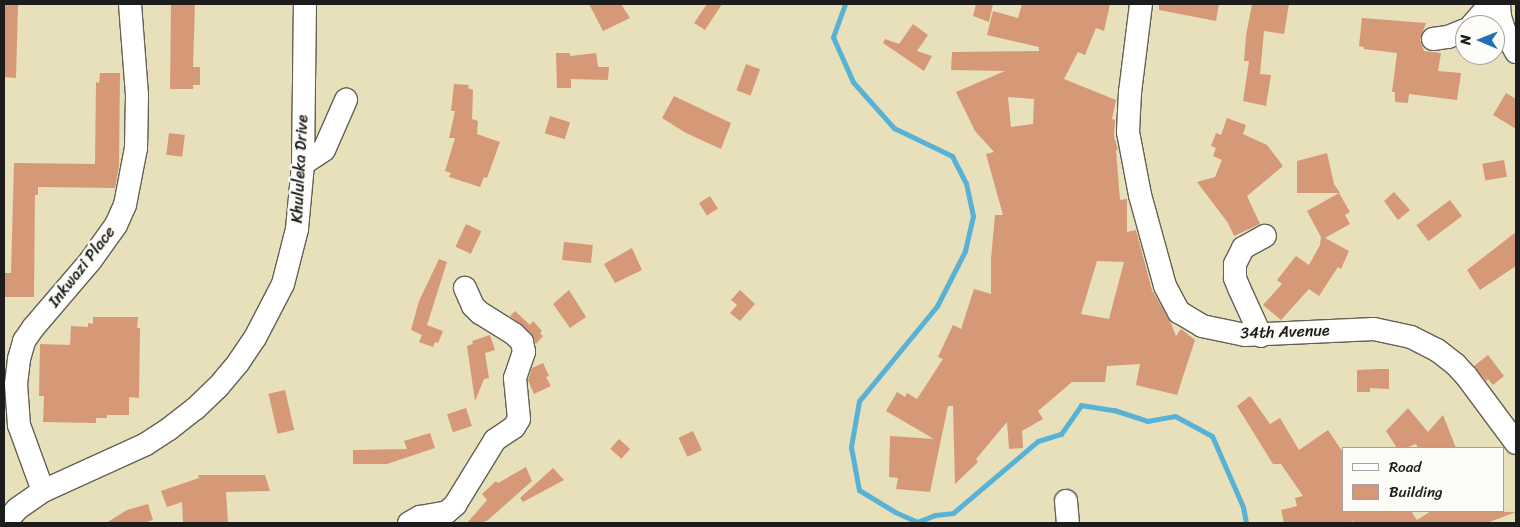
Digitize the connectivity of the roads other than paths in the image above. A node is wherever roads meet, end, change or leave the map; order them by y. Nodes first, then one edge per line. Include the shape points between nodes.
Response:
1 (130, 4) edge
2 (305, 4) edge
3 (1490, 4) edge
4 (1500, 4) edge
5 (1136, 9) edge
6 (1481, 15) edge
7 (1455, 34) edge
8 (1433, 39) dead end
9 (1516, 52) edge
10 (346, 100) dead end
11 (303, 164) junction
12 (1265, 236) dead end
13 (465, 288) dead end
14 (1261, 336) junction
15 (1516, 443) edge
16 (35, 496) junction
17 (4, 501) edge
18 (1066, 501) dead end
19 (5, 523) edge
20 (409, 523) edge
21 (1068, 523) edge

1 - 16 street, Inkwazi Place via 137,95 136,148 125,205 116,225 91,260 33,328 19,359 16,384 19,425
2 - 11 street, Khululeka Drive
3 - 6 street
4 - 9 street via 1500,17
5 - 14 street, 34th Avenue via 1128,132 1140,195 1165,286 1179,312 1202,326 1229,334
7 - 8 street
10 - 11 street via 324,150
11 - 16 street, Khululeka Drive via 298,229 283,284 238,364 195,409 146,444
12 - 14 street via 1243,248 1235,264 1237,283
13 - 20 street via 480,314 522,342 524,352 515,378 519,419 514,427 496,440 455,505 447,512 420,517
14 - 15 street, 34th Avenue via 1374,329 1420,340 1467,376
16 - 17 street
16 - 19 street, Khululeka Drive
18 - 21 street

